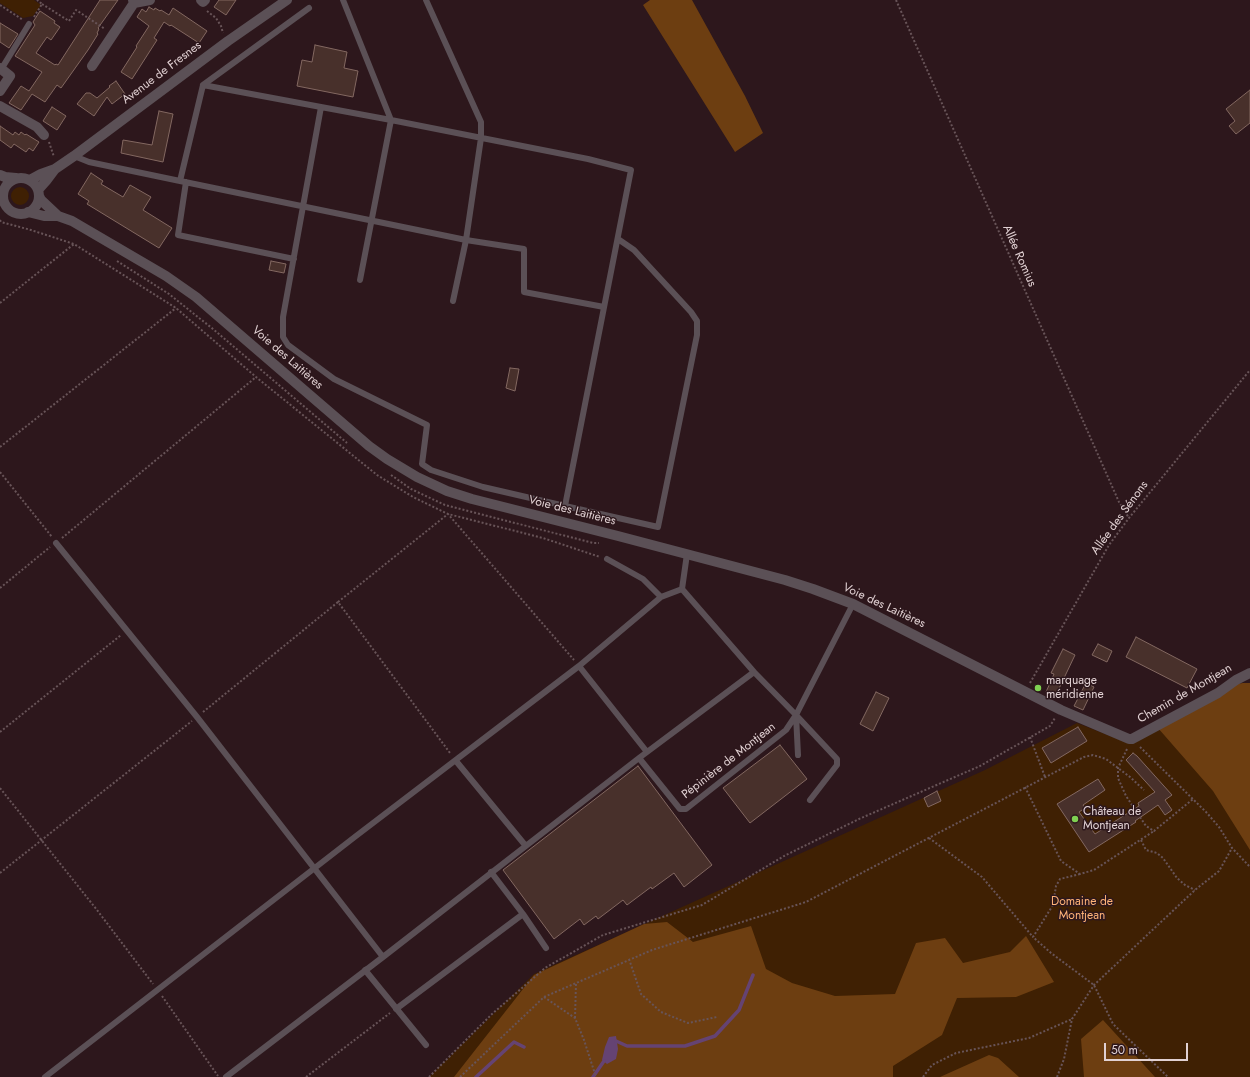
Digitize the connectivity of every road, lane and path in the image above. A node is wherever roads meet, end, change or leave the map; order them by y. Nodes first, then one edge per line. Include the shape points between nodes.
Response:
1 (36, 0) edge
2 (150, 0) edge
3 (287, 0) edge
4 (343, 0) edge
5 (426, 0) edge
6 (896, 0) edge
7 (203, 1) edge
8 (133, 2) edge
9 (42, 4) junction
10 (0, 5) edge
11 (309, 8) dead end
12 (29, 24) junction
13 (113, 34) junction
14 (228, 41) junction
15 (92, 66) dead end
16 (1, 68) edge
17 (203, 85) junction
18 (0, 91) edge
19 (0, 106) edge
20 (321, 107) junction
21 (391, 120) junction
22 (44, 135) joint
23 (481, 138) junction
24 (74, 156) junction
25 (48, 160) dead end
26 (55, 169) junction
27 (0, 175) edge
28 (16, 178) junction
29 (30, 180) junction
30 (183, 182) junction
31 (38, 193) junction
32 (2, 197) edge
33 (304, 206) junction
34 (28, 212) junction
35 (58, 216) junction
36 (372, 220) junction
37 (618, 239) junction
38 (466, 240) junction
39 (74, 244) dead end
40 (294, 259) junction
41 (360, 280) dead end
42 (453, 301) dead end
43 (0, 303) edge
44 (604, 307) junction
45 (176, 308) dead end
46 (1250, 370) edge
47 (256, 377) dead end
48 (0, 447) edge
49 (0, 472) edge
50 (565, 506) junction
51 (1129, 518) junction
52 (56, 542) junction
53 (687, 554) junction
54 (607, 559) dead end
55 (0, 588) edge
56 (682, 588) junction
57 (661, 597) junction
58 (338, 602) junction
59 (853, 604) junction
60 (127, 630) junction
61 (579, 666) junction
62 (754, 672) junction
63 (1250, 673) edge
64 (1026, 691) junction
65 (1061, 710) junction
66 (796, 715) junction
67 (197, 717) junction
68 (0, 732) edge
69 (1030, 738) junction
70 (1131, 739) junction
71 (647, 752) junction
72 (798, 755) dead end
73 (639, 758) junction
74 (456, 761) junction
75 (1118, 768) junction
76 (1045, 777) junction
77 (1025, 787) junction
78 (0, 788) edge
79 (1144, 790) dead end
80 (1193, 799) junction
81 (810, 800) dead end
82 (1154, 831) junction
83 (929, 838) junction
84 (1141, 840) junction
85 (41, 841) junction
86 (525, 845) junction
87 (1232, 848) junction
88 (1250, 867) edge
89 (313, 869) junction
90 (491, 872) junction
91 (0, 873) edge
92 (1080, 874) junction
93 (1195, 890) junction
94 (523, 914) junction
95 (1033, 937) junction
96 (546, 948) dead end
97 (383, 957) junction
98 (629, 960) junction
99 (365, 970) junction
100 (576, 983) junction
101 (1094, 985) junction
102 (157, 990) junction
103 (544, 997) junction
104 (396, 1009) junction
105 (717, 1017) dead end
106 (575, 1018) junction
107 (1072, 1019) junction
108 (426, 1045) dead end
109 (45, 1077) edge
110 (219, 1077) edge
111 (226, 1077) edge
112 (306, 1077) edge
113 (429, 1077) edge
114 (460, 1077) edge
115 (596, 1077) edge
116 (923, 1077) edge
117 (1057, 1077) edge
118 (1168, 1077) edge

1 - 9 path
2 - 8 street
3 - 14 street, Avenue de Fresnes
4 - 21 lane
5 - 23 lane via 481,122
6 - 51 path, Allée Romius via 1119,502
7 - 14 path via 203,8 216,18
8 - 13 street
9 - 12 path
9 - 13 path via 69,21 76,10
10 - 12 path
11 - 17 lane
12 - 16 lane
13 - 15 street
14 - 24 street, Avenue de Fresnes
16 - 18 street via 10,76
17 - 20 lane
17 - 30 lane
19 - 22 street via 36,127
20 - 21 lane
20 - 33 lane
21 - 23 lane
21 - 36 lane
22 - 25 path via 54,157
23 - 37 lane via 631,170
23 - 38 lane
24 - 26 street, Avenue de Fresnes
24 - 30 lane via 89,162
26 - 29 street, Avenue de Fresnes
26 - 31 street, Avenue de Fresnes
27 - 28 street
28 - 29 street
28 - 32 street via 5,186
29 - 31 street
30 - 33 lane
30 - 40 lane via 178,235
31 - 34 street via 34,208
31 - 35 street, Voie des Laitières via 41,200
32 - 34 street via 11,210 17,213
33 - 36 lane
33 - 40 lane
34 - 35 street, Voie des Laitières
35 - 53 street, Voie des Laitières via 104,239 196,297 369,446 417,477 472,499
36 - 38 lane
36 - 41 lane
37 - 44 lane
37 - 50 lane via 634,250 691,312 698,321 697,336 658,527
38 - 42 lane
38 - 44 lane via 524,249 524,292
39 - 43 path
40 - 50 lane via 283,317 283,336 288,345 334,379 427,425 422,464 431,470 483,487
44 - 50 lane
45 - 48 path
46 - 51 path, Allée des Sénons
47 - 52 path
49 - 52 path
51 - 64 path, Allée des Sénons via 1109,545
52 - 55 path
52 - 60 lane
53 - 56 lane
53 - 59 street, Voie des Laitières via 784,580
54 - 57 lane via 643,578
56 - 57 lane
56 - 62 lane
57 - 61 lane
58 - 61 path via 448,514
58 - 67 path
58 - 74 path
59 - 64 street, Voie des Laitières
59 - 66 lane, Pépinière de Montjean
60 - 67 lane
60 - 68 path
61 - 71 lane
61 - 74 lane
62 - 66 lane
62 - 71 lane
63 - 70 street, Chemin de Montjean
64 - 65 street, Voie des Laitières
65 - 69 path via 1050,726
65 - 70 street, Voie des Laitières
66 - 72 lane
66 - 73 lane, Pépinière de Montjean via 786,730 686,809 680,809
66 - 81 lane via 837,760 837,765
67 - 85 path
67 - 89 lane
69 - 76 path
69 - 113 path via 980,766 859,819 784,856 702,905 603,935 546,968 492,1014
70 - 75 path
70 - 80 path
71 - 73 lane
73 - 86 lane
74 - 86 lane
74 - 89 lane
75 - 76 path via 1106,759 1093,755
75 - 79 path
75 - 82 path via 1118,778 1126,796 1146,826
76 - 77 path
77 - 83 path
77 - 92 path via 1061,861
78 - 85 path
80 - 82 path
80 - 87 path via 1220,827
82 - 84 path
83 - 95 path via 982,877
83 - 98 path via 806,902 652,950
84 - 92 path via 1094,870
84 - 93 path via 1146,850 1157,853 1177,878
85 - 91 path
85 - 102 path
86 - 90 lane
87 - 88 path
87 - 93 path via 1219,871
89 - 97 lane
89 - 102 lane
90 - 94 lane
90 - 97 lane
92 - 95 path via 1060,879 1053,904
93 - 101 path
94 - 96 lane
94 - 104 lane
95 - 101 path
97 - 99 lane
98 - 100 path
98 - 105 path via 641,994 660,1012 688,1023
99 - 104 lane
99 - 111 lane
100 - 103 path
100 - 106 path
101 - 107 path
101 - 118 path via 1113,1024
102 - 109 lane
102 - 110 path
103 - 106 path
103 - 114 path
104 - 108 lane
104 - 112 path
106 - 115 path
107 - 116 path via 1029,1038 956,1053 932,1065
107 - 117 path via 1064,1059

